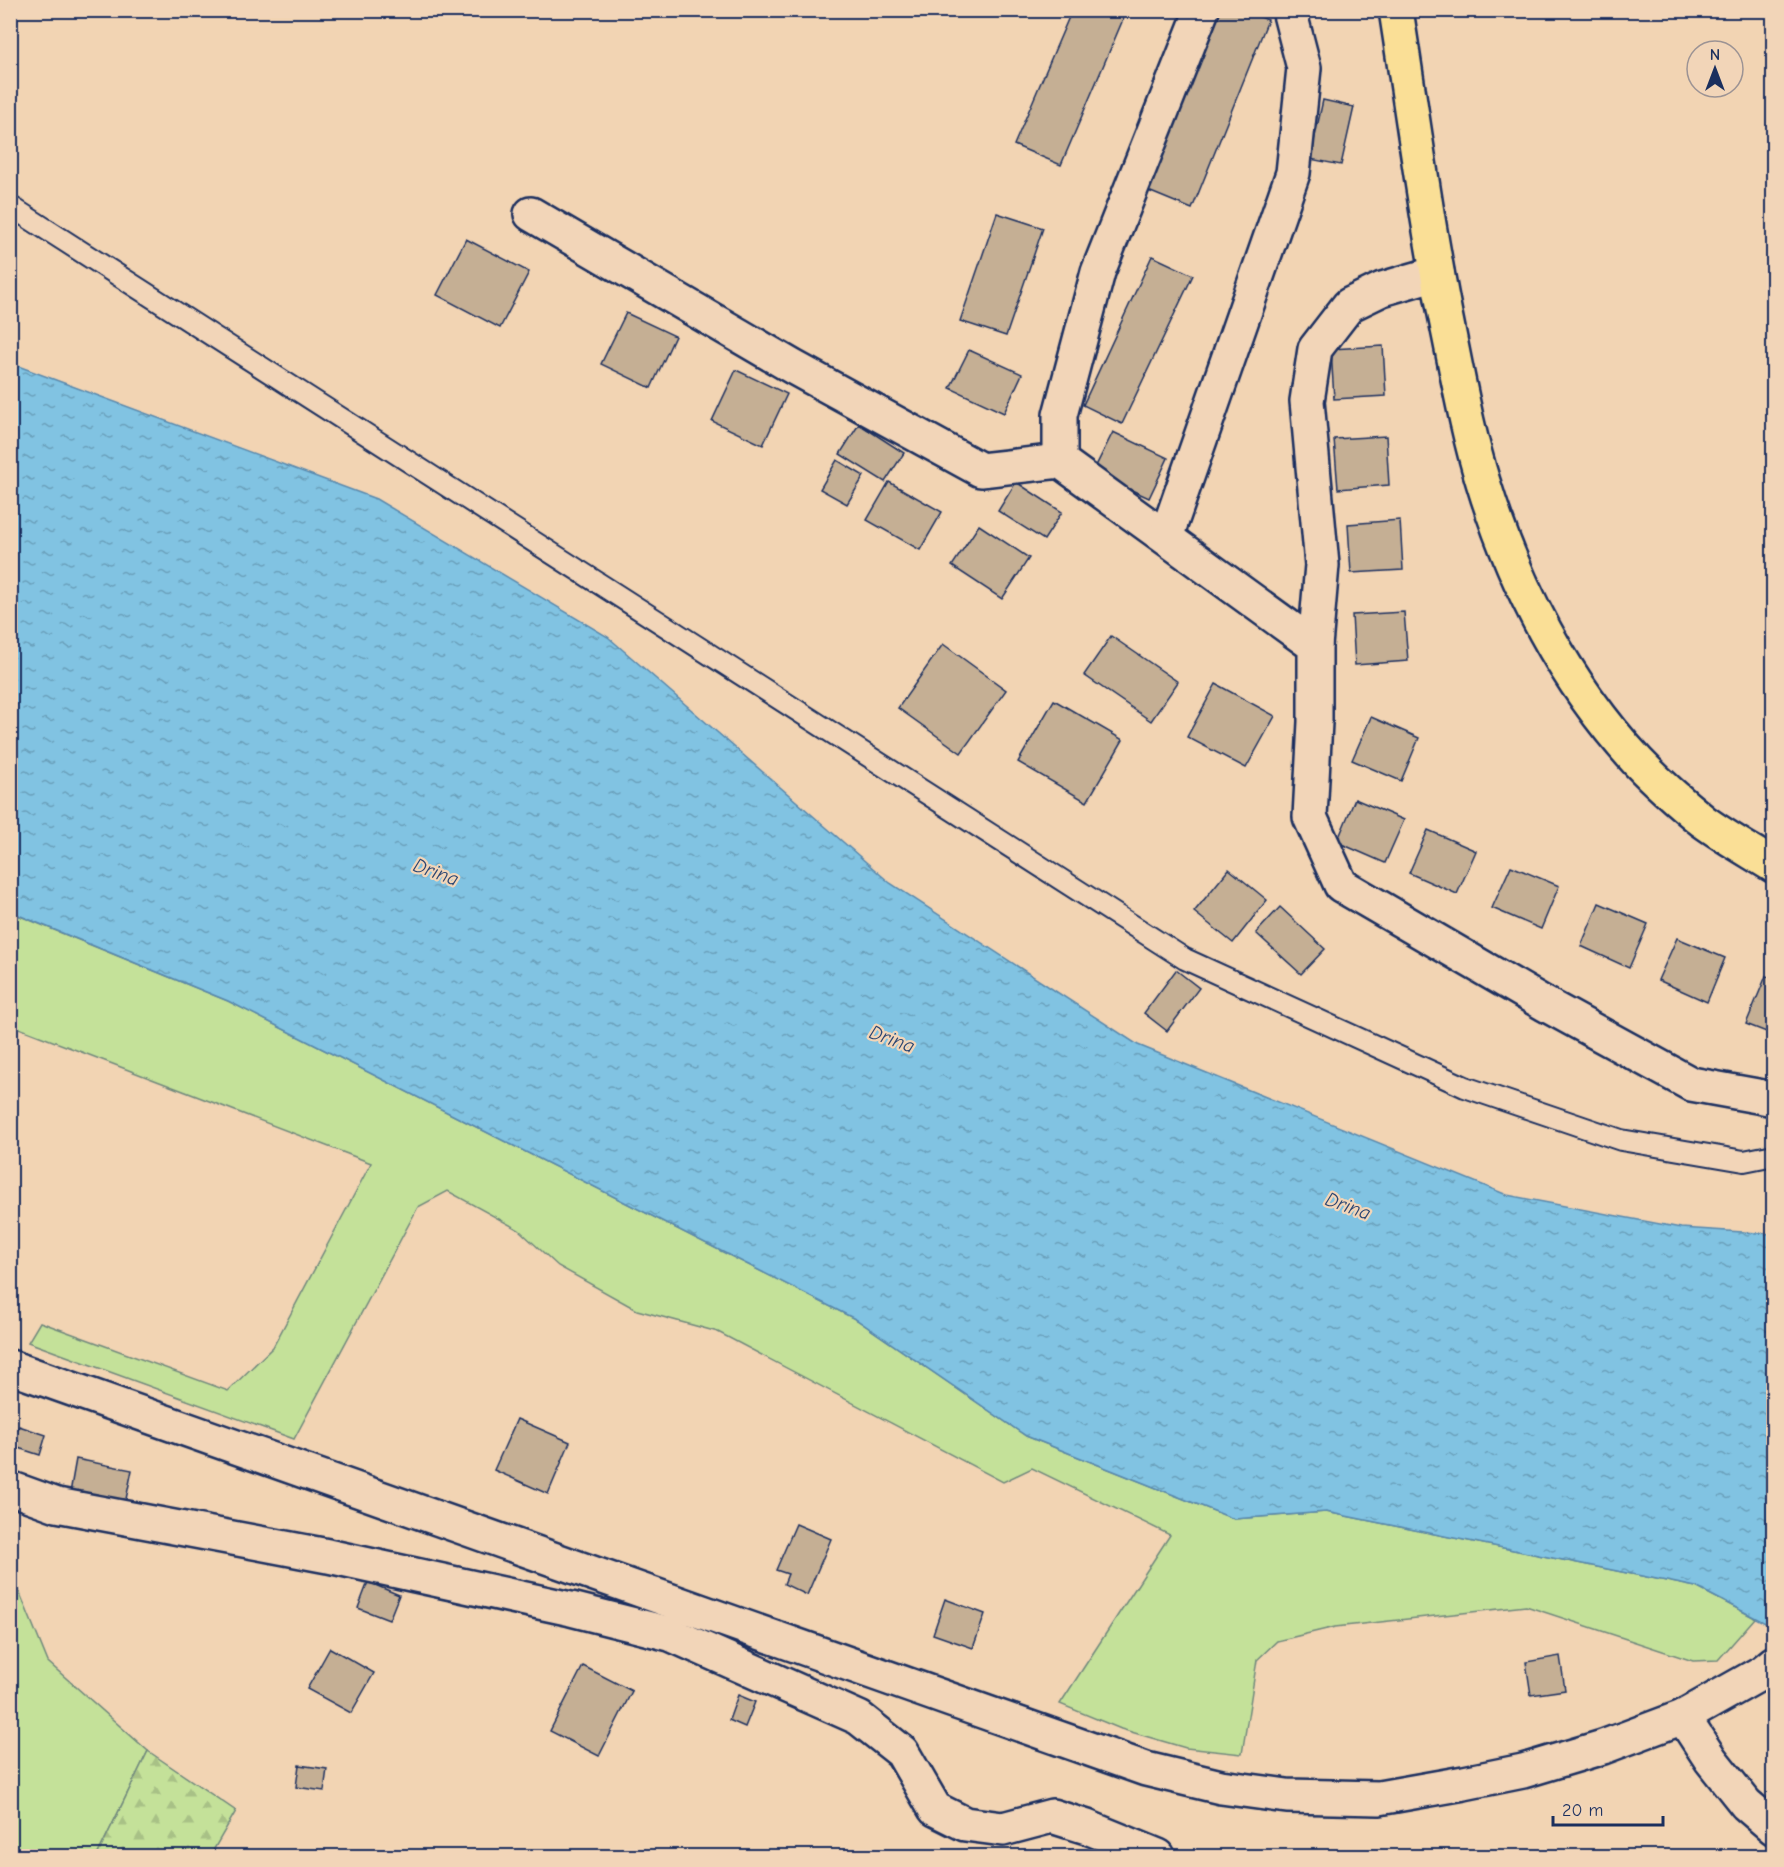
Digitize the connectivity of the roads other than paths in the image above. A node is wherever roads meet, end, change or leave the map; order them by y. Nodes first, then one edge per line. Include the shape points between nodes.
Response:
1 (1202, 10) edge
2 (1289, 10) edge
3 (1396, 10) edge
4 (10, 206) edge
5 (531, 214) dead end
6 (1437, 273) junction
7 (1060, 461) junction
8 (1166, 537) junction
9 (1315, 646) junction
10 (1773, 866) edge
11 (1773, 1099) edge
12 (1773, 1155) edge
13 (10, 1367) edge
14 (10, 1488) edge
15 (675, 1619) junction
16 (1768, 1667) edge
17 (1683, 1718) junction
18 (1773, 1828) edge
19 (1158, 1857) edge

1 - 7 street via 1098,272 1060,415
2 - 8 street via 1304,68 1293,172
3 - 6 main road
4 - 12 lane via 1185,959 1465,1087 1622,1140 1744,1161
5 - 7 street via 793,367 981,470
6 - 9 street via 1382,289 1349,305 1315,349 1307,400 1322,565
6 - 10 main road via 1482,480 1520,584 1558,654 1591,704 1637,761 1704,822
7 - 8 street
8 - 9 street
9 - 11 street via 1310,817 1341,885 1691,1084
13 - 15 street
14 - 15 street via 57,1505 328,1556 571,1609
15 - 17 street via 1146,1769 1287,1796 1379,1797 1464,1784 1603,1747
15 - 19 street via 859,1718 902,1752 935,1809 965,1824 1003,1829 1052,1816
16 - 17 street
17 - 18 street via 1746,1804

